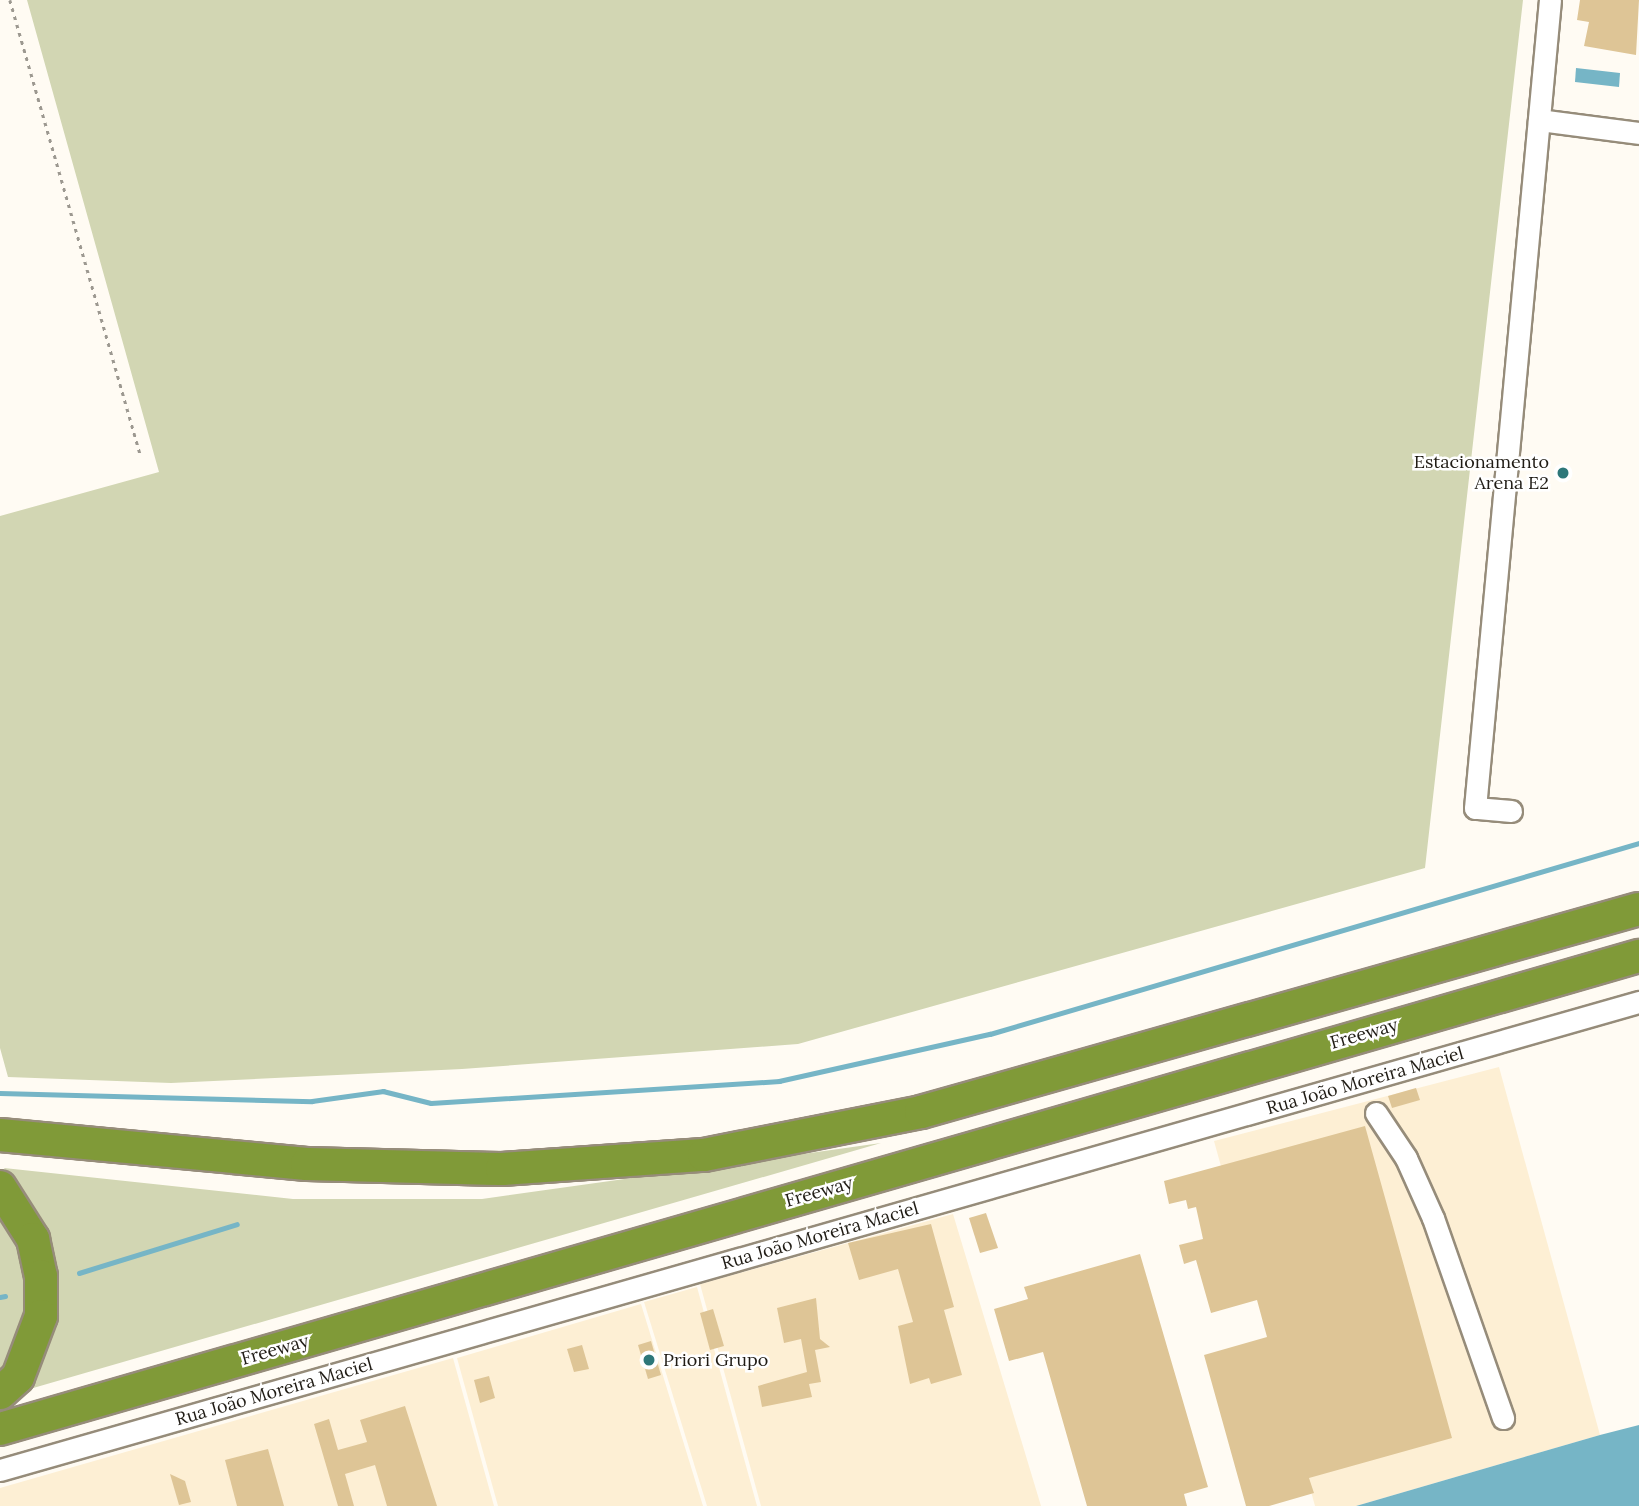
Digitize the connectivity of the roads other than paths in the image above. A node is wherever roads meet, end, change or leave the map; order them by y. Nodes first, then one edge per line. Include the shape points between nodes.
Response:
1 (1550, 0) edge
2 (1539, 120) junction
3 (1636, 130) edge
4 (1511, 811) dead end
5 (1639, 909) edge
6 (1639, 956) edge
7 (1639, 1002) edge
8 (1376, 1113) dead end
9 (0, 1135) edge
10 (0, 1187) edge
11 (0, 1393) edge
12 (1503, 1418) dead end
13 (0, 1429) edge
14 (0, 1470) edge

1 - 2 street
2 - 3 street
2 - 4 street via 1475,808
5 - 9 highway via 921,1112 704,1155 502,1169 307,1164
6 - 13 highway, Freeway
7 - 14 street, Rua João Moreira Maciel
8 - 12 street via 1406,1158 1433,1218
10 - 11 highway via 33,1239 41,1276 41,1316 18,1377

